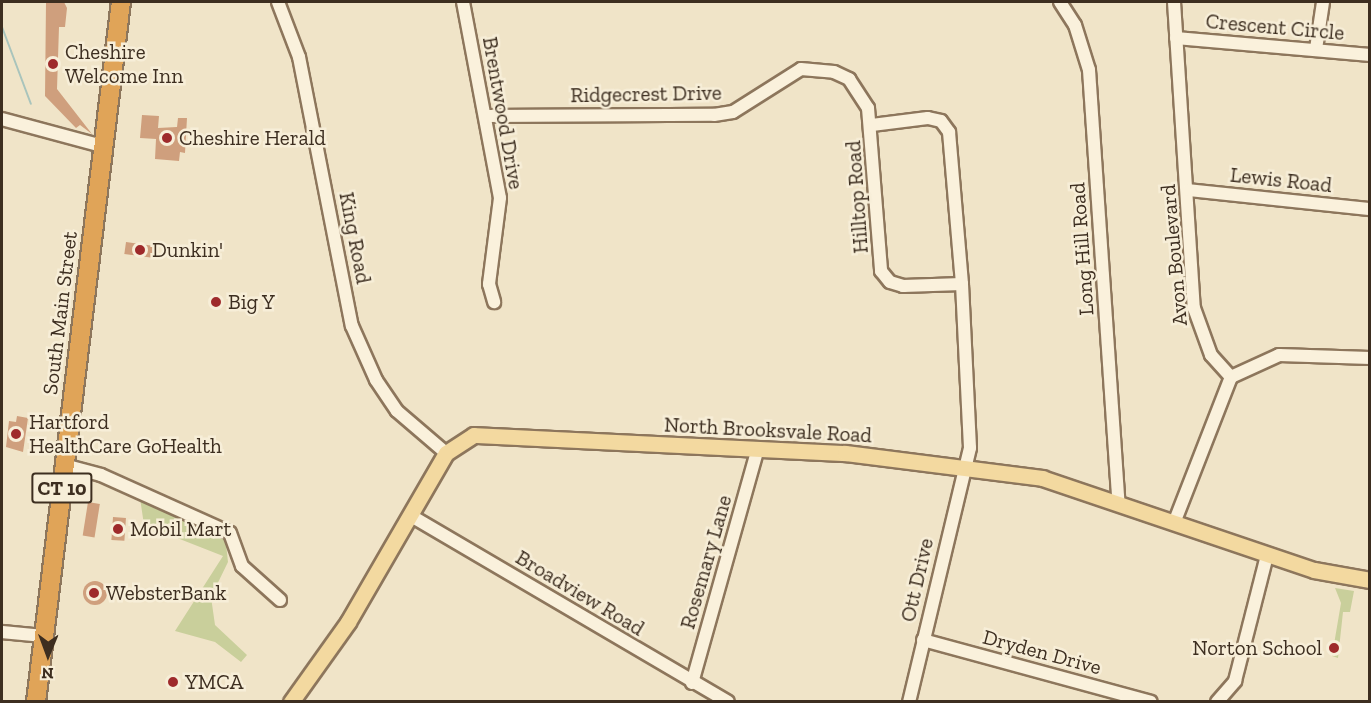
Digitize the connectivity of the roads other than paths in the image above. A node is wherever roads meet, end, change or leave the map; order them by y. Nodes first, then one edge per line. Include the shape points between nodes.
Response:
1 (121, 2) edge
2 (278, 2) edge
3 (464, 2) edge
4 (1060, 2) edge
5 (1174, 2) edge
6 (1323, 2) edge
7 (1176, 38) junction
8 (1316, 49) junction
9 (1370, 55) edge
10 (486, 116) junction
11 (2, 119) edge
12 (872, 125) junction
13 (102, 146) junction
14 (1188, 190) junction
15 (1370, 209) edge
16 (962, 284) junction
17 (494, 302) dead end
18 (1370, 358) edge
19 (1231, 377) junction
20 (757, 451) junction
21 (446, 453) junction
22 (64, 465) junction
23 (965, 468) junction
24 (1118, 500) junction
25 (413, 517) junction
26 (1175, 521) junction
27 (1267, 555) junction
28 (1370, 580) edge
29 (280, 600) dead end
30 (2, 632) edge
31 (43, 636) junction
32 (923, 640) junction
33 (692, 682) junction
34 (36, 702) edge
35 (291, 702) edge
36 (728, 702) edge
37 (909, 702) edge
38 (1151, 702) edge
39 (1217, 702) edge

1 - 13 highway, South Main Street / CT 10
2 - 21 street, King Road via 298,57 352,326 376,380 397,411
3 - 10 street, Brentwood Drive
4 - 24 street, Long Hill Road via 1075,25 1089,70
5 - 7 street, Avon Boulevard
6 - 8 street
7 - 8 street, Crescent Circle
7 - 14 street, Avon Boulevard
8 - 9 street, Crescent Circle
10 - 12 street, Ridgecrest Drive via 714,115 733,112 786,76 818,69 849,79 860,92
10 - 17 street, Brentwood Drive via 500,198 489,284
11 - 13 street
12 - 16 street, Hilltop Road via 881,271 890,282 903,286
12 - 16 street, Hilltop Road via 928,118 941,121 949,132
13 - 22 highway, South Main Street / CT 10
14 - 15 street, Lewis Road
14 - 19 street, Avon Boulevard via 1194,308 1204,341
16 - 23 street, Hilltop Road via 970,448
18 - 19 street via 1279,355
19 - 26 street
20 - 21 main road, North Brooksvale Road via 474,435
20 - 23 main road, North Brooksvale Road via 845,453
20 - 33 street, Rosemary Lane
21 - 25 main road, North Brooksvale Road
22 - 29 street via 95,473 230,533 242,566
22 - 31 highway, South Main Street / CT 10
23 - 24 main road, North Brooksvale Road via 1041,478
23 - 32 street, Ott Drive
24 - 26 main road, North Brooksvale Road
25 - 33 street, Broadview Road
25 - 35 main road, North Brooksvale Road via 338,637
26 - 27 main road, North Brooksvale Road
27 - 28 main road, North Brooksvale Road
27 - 39 street via 1234,681
30 - 31 street
31 - 34 highway, South Main Street / CT 10
32 - 37 street, Ott Drive
32 - 38 street, Dryden Drive
33 - 36 street, Broadview Road

